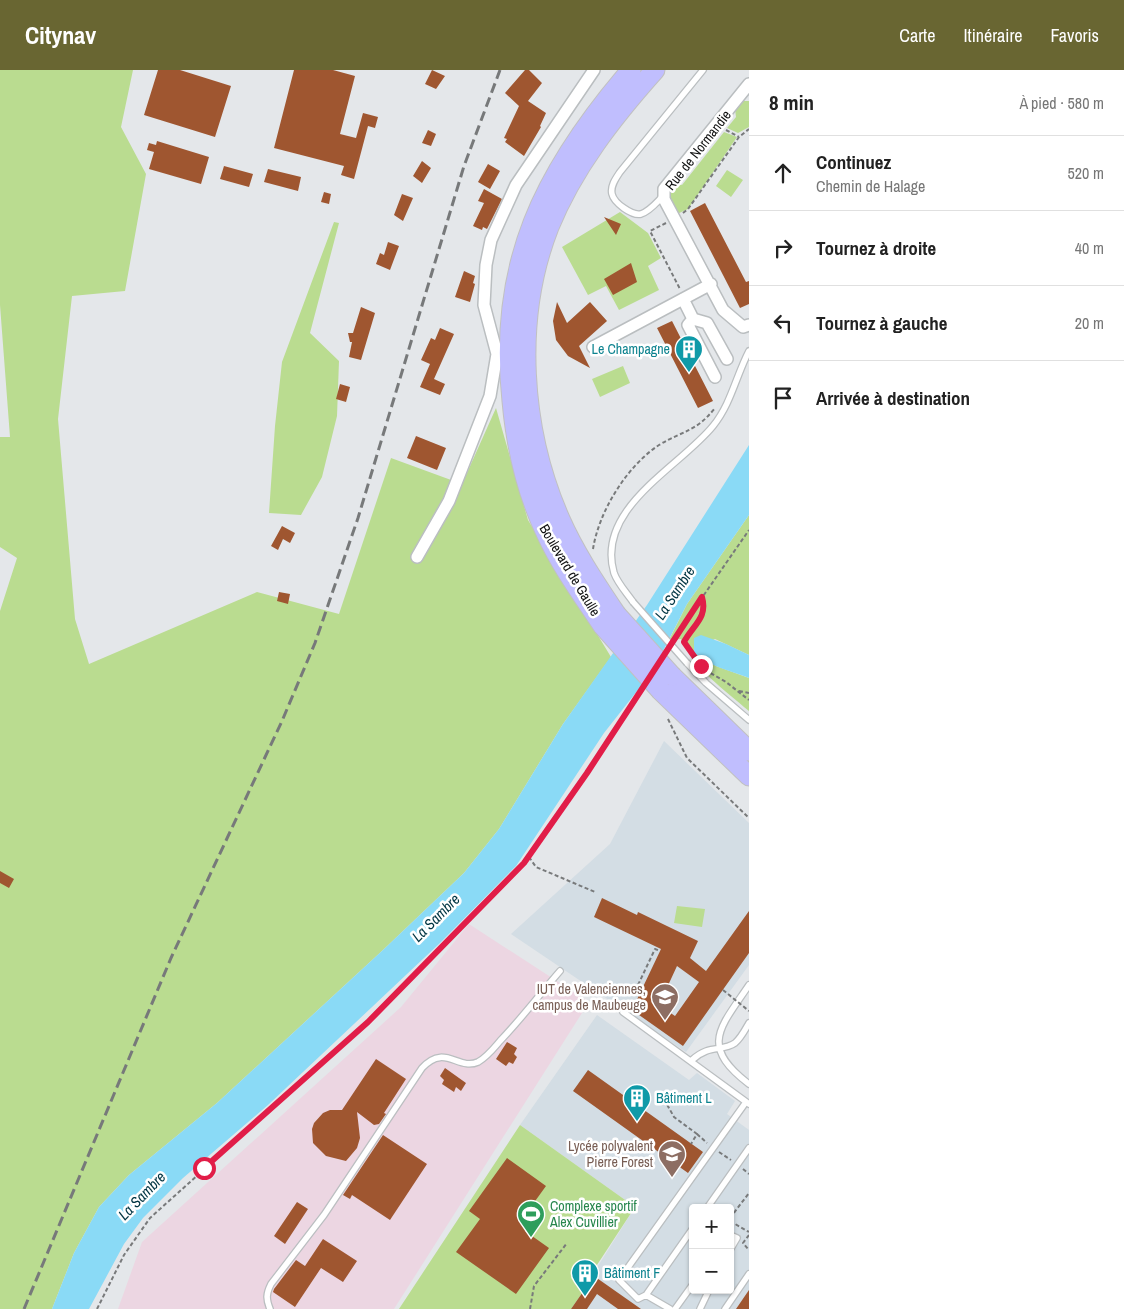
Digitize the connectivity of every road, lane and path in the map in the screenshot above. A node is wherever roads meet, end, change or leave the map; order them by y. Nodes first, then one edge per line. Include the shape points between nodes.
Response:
1 (594, 70) edge
2 (631, 70) edge
3 (655, 70) edge
4 (703, 70) edge
5 (749, 85) edge
6 (717, 123) junction
7 (749, 129) edge
8 (740, 136) junction
9 (664, 194) junction
10 (674, 219) junction
11 (711, 284) junction
12 (684, 298) junction
13 (693, 319) junction
14 (749, 325) edge
15 (593, 347) dead end
16 (749, 351) edge
17 (727, 358) dead end
18 (715, 377) dead end
19 (719, 402) dead end
20 (749, 530) edge
21 (593, 549) dead end
22 (417, 557) dead end
23 (702, 597) junction
24 (610, 620) junction
25 (670, 645) dead end
26 (697, 661) dead end
27 (701, 666) dead end
28 (659, 684) junction
29 (737, 690) junction
30 (749, 693) edge
31 (749, 700) edge
32 (666, 714) dead end
33 (749, 720) edge
34 (749, 751) edge
35 (749, 776) edge
36 (749, 818) edge
37 (529, 857) junction
38 (595, 892) dead end
39 (660, 951) dead end
40 (560, 971) dead end
41 (638, 985) dead end
42 (749, 986) edge
43 (723, 990) dead end
44 (749, 1011) edge
45 (623, 1012) dead end
46 (749, 1023) edge
47 (718, 1047) junction
48 (692, 1060) junction
49 (749, 1084) edge
50 (664, 1098) dead end
51 (748, 1103) edge
52 (697, 1134) junction
53 (691, 1144) dead end
54 (713, 1148) junction
55 (749, 1148) edge
56 (737, 1164) junction
57 (749, 1174) edge
58 (749, 1193) edge
59 (710, 1204) edge
60 (734, 1214) edge
61 (734, 1222) edge
62 (749, 1233) edge
63 (689, 1234) edge
64 (567, 1243) dead end
65 (749, 1250) edge
66 (749, 1274) edge
67 (689, 1290) edge
68 (707, 1294) edge
69 (646, 1295) junction
70 (97, 1309) edge
71 (270, 1309) edge
72 (530, 1309) edge
73 (670, 1309) edge
74 (676, 1309) edge
75 (700, 1309) edge
76 (725, 1309) edge

1 - 22 street via 516,185 491,240 484,305 497,354 490,396 449,501
2 - 24 main road, Boulevard de Gaulle via 571,148 541,202 520,257 509,327 513,417 523,470 553,547
3 - 24 main road, Boulevard de Gaulle via 604,132 549,226 535,274 527,331 530,414 543,473 557,512
4 - 9 lane via 620,172 612,188 614,199 638,214 650,209
5 - 6 street, Rue de Normandie
6 - 8 path
6 - 9 street, Rue de Normandie via 664,189
7 - 8 path
8 - 10 path via 688,209
9 - 10 street, Rue de Normandie
10 - 11 street, Rue de Normandie
10 - 12 path via 650,231
11 - 12 street
11 - 14 street, Rue de Normandie via 723,310 742,327
12 - 13 street
12 - 15 street
13 - 17 street via 707,323
13 - 18 street via 688,325
16 - 33 lane, bridge via 731,397 716,422 628,509 616,531 612,548 614,574 633,602 706,683
19 - 21 path via 702,424 645,455 603,513
20 - 23 path
23 - 25 path
23 - 26 path via 702,616 684,642
24 - 28 main road, Boulevard de Gaulle, bridge
27 - 29 path
28 - 34 main road, Boulevard de Gaulle
28 - 35 main road, Boulevard de Gaulle
28 - 37 path via 587,773
29 - 30 path
29 - 31 path
32 - 36 path via 687,758
37 - 38 path via 536,867
37 - 70 path via 368,1022 150,1218 124,1255
39 - 41 path via 655,949
40 - 71 lane via 482,1060 470,1063 437,1057 422,1068 324,1215 271,1284 266,1299
42 - 47 lane via 720,1028
43 - 44 path, bridge
45 - 48 lane
46 - 47 lane via 736,1042
47 - 48 lane via 702,1051
47 - 49 lane via 728,1065
48 - 51 lane
50 - 52 path via 674,1117
51 - 54 lane
52 - 53 path
52 - 54 path
54 - 56 path
54 - 69 lane via 619,1280 638,1299
55 - 56 lane
56 - 57 path
56 - 59 lane
58 - 60 path
61 - 62 path
62 - 65 path via 743,1243
63 - 69 lane
64 - 72 path via 534,1286
66 - 76 lane
67 - 74 lane
68 - 75 lane
69 - 73 lane

